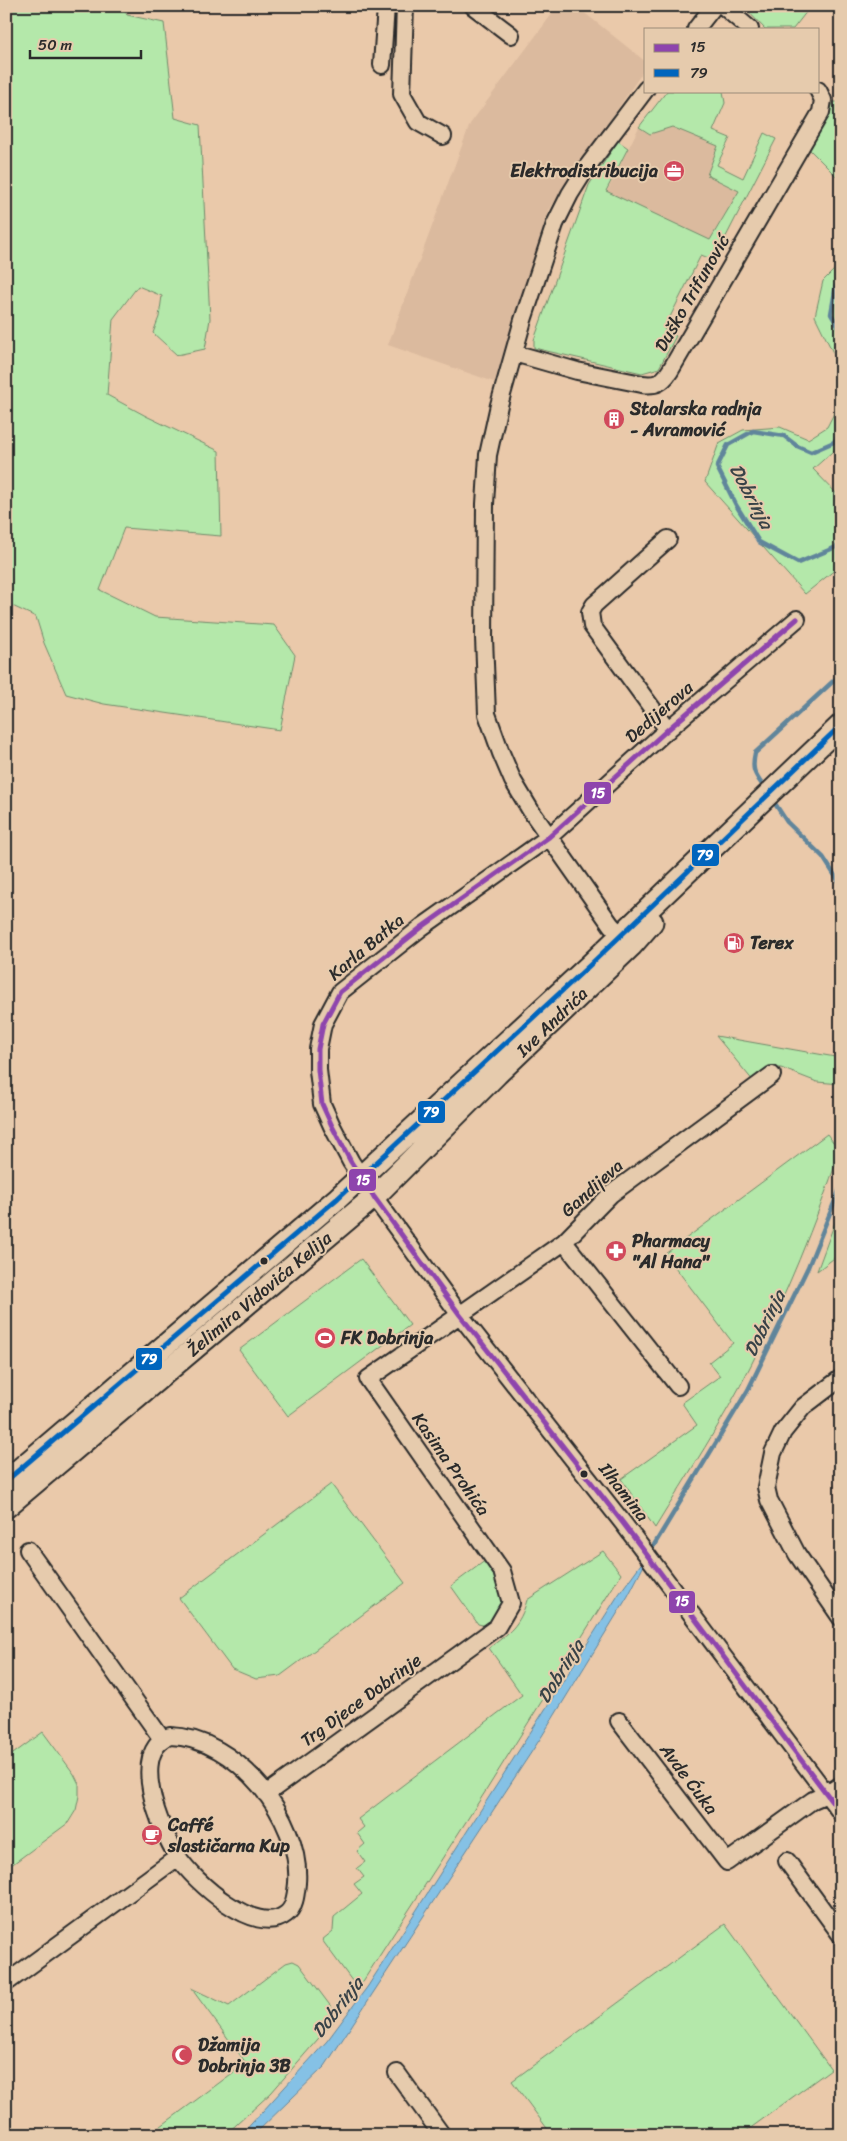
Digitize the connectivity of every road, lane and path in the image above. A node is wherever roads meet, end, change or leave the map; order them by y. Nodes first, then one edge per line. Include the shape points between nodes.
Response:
1 (386, 6) edge
2 (405, 6) edge
3 (473, 6) edge
4 (714, 6) edge
5 (722, 6) edge
6 (697, 28) edge
7 (749, 28) edge
8 (511, 35) dead end
9 (382, 65) dead end
10 (644, 92) edge
11 (819, 92) edge
12 (443, 136) dead end
13 (514, 353) junction
14 (668, 539) dead end
15 (797, 619) dead end
16 (841, 725) edge
17 (668, 730) junction
18 (549, 837) junction
19 (626, 941) junction
20 (772, 1075) dead end
21 (362, 1176) junction
22 (374, 1196) junction
23 (564, 1242) junction
24 (460, 1315) junction
25 (841, 1378) edge
26 (678, 1386) dead end
27 (6, 1481) edge
28 (6, 1507) edge
29 (28, 1550) dead end
30 (841, 1618) edge
31 (480, 1640) joint
32 (619, 1721) dead end
33 (162, 1739) junction
34 (841, 1785) edge
35 (266, 1794) junction
36 (827, 1794) junction
37 (841, 1813) edge
38 (178, 1857) junction
39 (787, 1861) dead end
40 (841, 1935) edge
41 (6, 1983) edge
42 (397, 2073) dead end
43 (442, 2135) edge

1 - 9 street
2 - 12 street via 402,94 418,122
3 - 8 street
4 - 6 street
5 - 7 street
10 - 13 street via 587,167 555,224
11 - 13 street, Duško Trifunović via 823,100 821,112 670,371 659,384 596,375
13 - 18 street via 488,456 484,638 487,714 513,781
14 - 17 street via 594,605 590,620 603,643
15 - 17 street, Dedijerova
16 - 19 main road, Ive Andrića via 722,841
17 - 18 street, Dedijerova
18 - 19 street via 611,925
18 - 21 street, Karla Batka via 422,927 340,992 331,1007 322,1024 318,1049 322,1104 351,1162
19 - 21 main road, Ive Andrića
19 - 22 main road, Ive Andrića
20 - 23 street, Gandijeva via 611,1194
21 - 22 street, Karla Batka
21 - 27 main road, Želimira Vidovića Kelija
22 - 24 street, Ilhamina
22 - 28 main road, Želimira Vidovića Kelija
23 - 24 street
23 - 26 street, Gandijeva
24 - 31 street, Kasima Prohića via 368,1379 502,1572 511,1603 497,1627
24 - 36 street, Ilhamina via 623,1523
25 - 30 street via 803,1407 783,1432 773,1453 766,1487 769,1500 797,1554
29 - 33 street
31 - 35 street, Trg Djece Dobrinje
32 - 36 street, Avde Ćuka via 726,1862 813,1800
33 - 35 street via 183,1736 212,1748 244,1769
33 - 38 street via 151,1754 150,1777 160,1818
34 - 36 street
35 - 38 street via 285,1823 290,1838 297,1877 296,1896 289,1912 265,1920 240,1911 201,1883
36 - 37 street, Ilhamina
38 - 41 street
39 - 40 street
42 - 43 street

